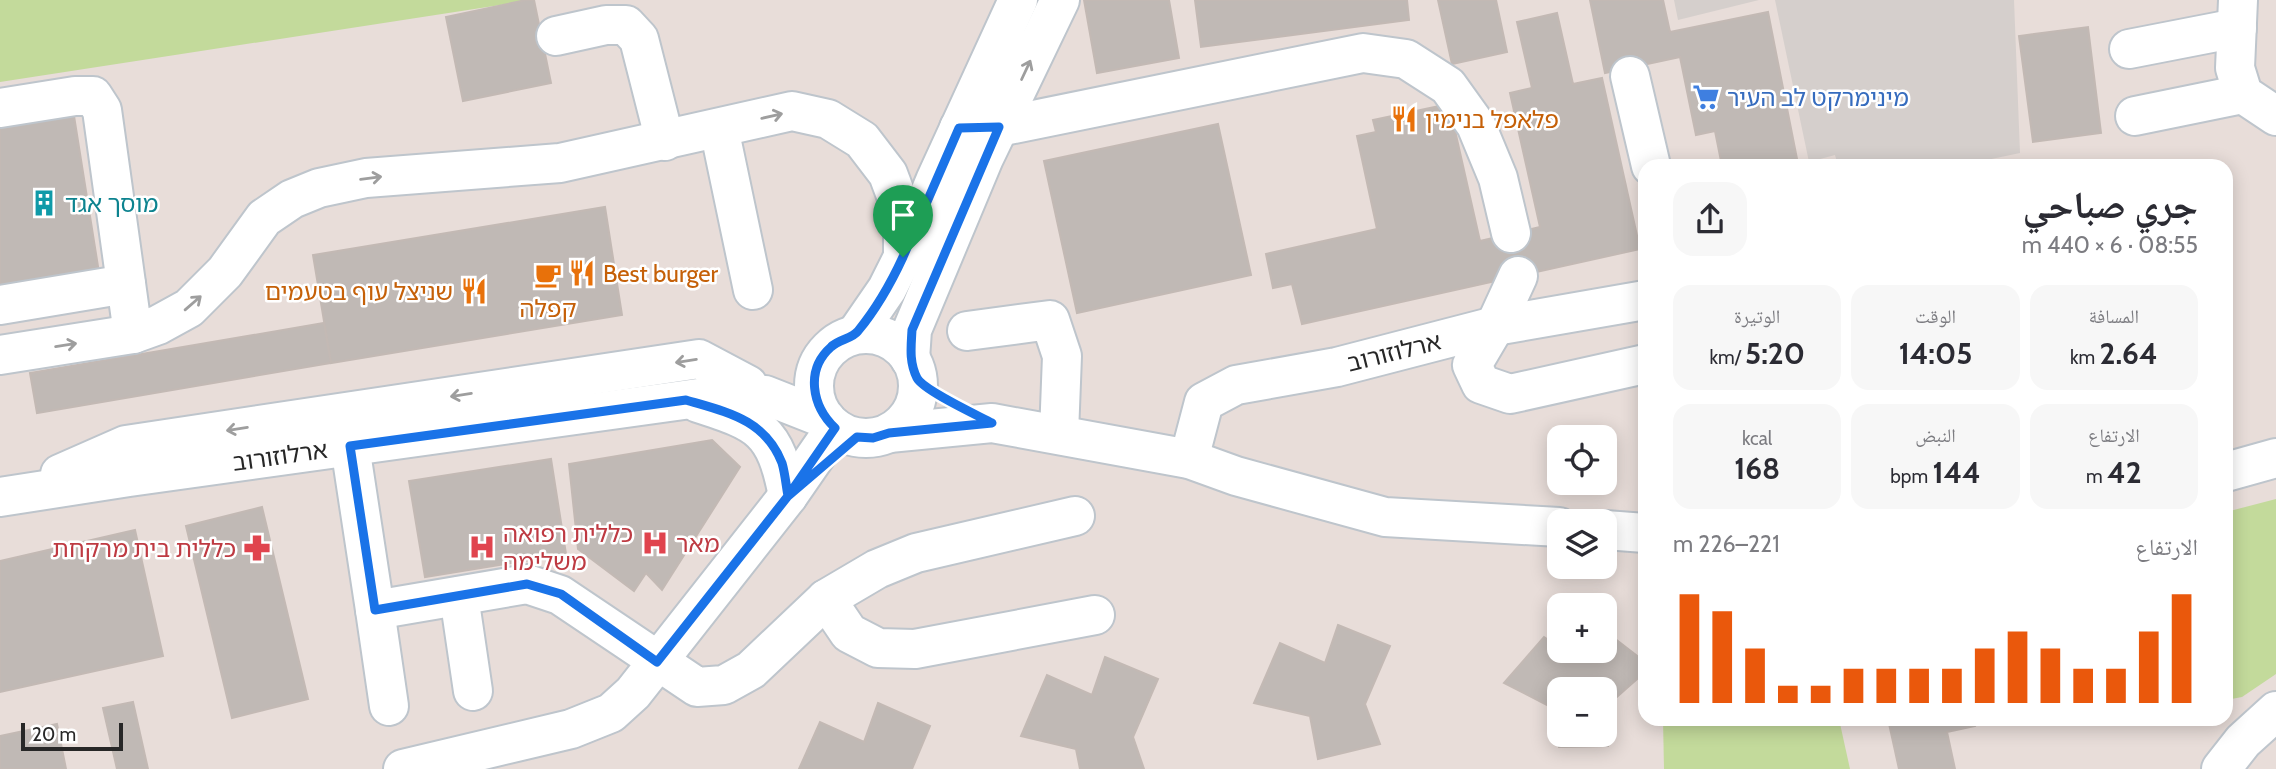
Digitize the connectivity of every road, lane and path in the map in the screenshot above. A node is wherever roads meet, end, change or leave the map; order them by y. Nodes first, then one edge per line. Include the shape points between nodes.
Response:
1 (1018, 0) edge
2 (1060, 0) edge
3 (2237, 14) edge
4 (556, 36) dead end
5 (2129, 49) dead end
6 (1630, 76) dead end
7 (2243, 93) junction
8 (0, 108) edge
9 (2135, 116) dead end
10 (2276, 116) edge
11 (999, 127) junction
12 (719, 128) junction
13 (959, 128) junction
14 (665, 141) junction
15 (1649, 159) edge
16 (1511, 233) dead end
17 (903, 257) junction
18 (1518, 276) dead end
19 (126, 284) junction
20 (753, 290) dead end
21 (1638, 301) edge
22 (0, 305) edge
23 (1495, 326) junction
24 (967, 331) dead end
25 (133, 334) junction
26 (856, 334) junction
27 (0, 355) edge
28 (822, 357) junction
29 (1638, 366) edge
30 (914, 369) junction
31 (738, 390) junction
32 (686, 400) junction
33 (992, 423) junction
34 (852, 429) junction
35 (1059, 434) junction
36 (350, 446) junction
37 (2276, 458) edge
38 (1189, 459) junction
39 (2233, 470) edge
40 (5, 496) edge
41 (788, 496) junction
42 (1075, 516) dead end
43 (1547, 526) edge
44 (1617, 531) edge
45 (1638, 532) edge
46 (459, 596) junction
47 (826, 599) junction
48 (375, 610) junction
49 (1095, 615) dead end
50 (657, 662) junction
51 (473, 691) dead end
52 (389, 706) dead end
53 (2276, 711) edge
54 (402, 769) edge
55 (2221, 769) edge

1 - 13 street
11 -> 2 street
3 - 5 street
3 - 7 street via 2235,68
4 - 14 street via 626,25 639,39
6 - 15 street
7 - 9 street
7 - 10 street
8 - 19 street via 93,96 102,110
11 - 13 street
11 - 16 street via 1363,53 1406,59 1447,86 1476,125 1498,178
11 - 30 street via 912,330
12 - 14 street
12 -> 17 street via 792,111 828,119 862,140 888,174 902,214
12 - 20 street
13 - 17 street
25 -> 14 street via 189,308 225,272 264,218 319,188 366,178 560,163
17 - 26 street
18 - 23 street
19 - 22 street
19 - 25 street
21 - 23 street, ארלוזורוב
23 - 29 street via 1472,365 1480,384 1510,394
23 - 38 street, ארלוזורוב via 1337,367 1236,385 1203,402
24 - 35 street via 1049,320 1062,356
27 -> 25 street
26 - 28 street via 831,346
26 - 30 street via 887,338 900,346
28 - 31 street, ארלוזורוב
28 - 34 street via 815,373 817,405
30 - 33 street, ארלוזורוב via 930,390
30 - 34 street via 917,395 902,423
31 - 32 street, ארלוזורוב
31 - 34 street, ארלוזורוב via 765,395
31 -> 40 street via 699,359 126,446
32 - 36 street, ארלוזורוב
32 - 41 street via 738,416 770,440 782,465
33 - 34 street, ארלוזורוב
33 - 35 street, ארלוזורוב
34 - 41 street
35 - 38 street, ארלוזורוב
36 - 40 street, ארלוזורוב
36 - 48 street
37 - 39 street
38 - 43 street, ארלוזורוב via 1236,477 1385,517
41 - 50 street
42 - 47 street via 916,553 877,569
44 - 45 street
46 - 48 street
46 - 50 street via 527,584 561,594
46 - 51 street
47 - 49 street via 849,633 878,648 915,649
47 - 50 street via 751,670 724,685 697,687
48 - 52 street
50 - 54 street via 611,713 571,729
53 - 55 street

